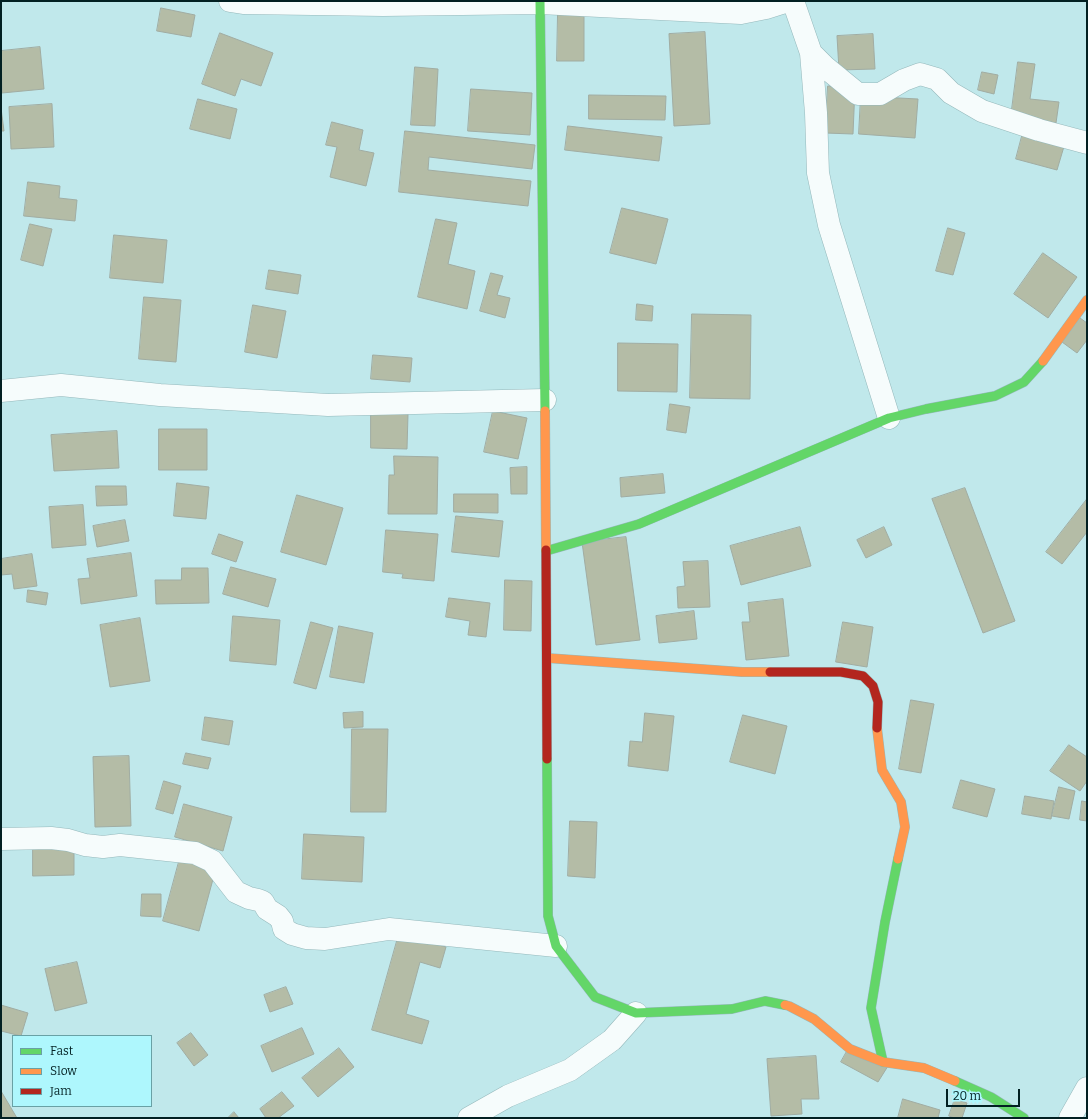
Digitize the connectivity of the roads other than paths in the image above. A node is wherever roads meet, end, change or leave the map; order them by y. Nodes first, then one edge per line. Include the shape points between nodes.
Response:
1 (230, 1) edge
2 (788, 1) edge
3 (793, 1) edge
4 (540, 2) edge
5 (811, 53) junction
6 (1087, 143) edge
7 (1087, 300) edge
8 (1, 391) edge
9 (545, 400) junction
10 (889, 418) junction
11 (546, 551) junction
12 (547, 658) junction
13 (1, 839) edge
14 (556, 946) junction
15 (636, 1013) junction
16 (883, 1062) junction
17 (1087, 1088) edge
18 (469, 1118) edge
19 (1024, 1118) edge
20 (1070, 1118) edge

1 - 4 street via 383,5
2 - 4 street via 741,13
3 - 5 street
4 - 9 street
5 - 6 street via 858,94 880,94 920,74 937,79 951,93 982,112
5 - 10 street via 818,173 829,225
7 - 10 street via 1044,360 1024,382 995,396
8 - 9 street via 61,385 160,395 328,405
9 - 11 street
10 - 11 street via 639,524
11 - 12 street
12 - 14 street via 548,916
12 - 16 street via 742,672 841,672 863,676 873,686 878,702 877,733 882,770 901,802 905,827 885,922 871,1008
13 - 14 street via 51,838 103,847 195,852 212,861 236,892 263,902 267,909 282,921 284,929 306,938 325,939 389,929
14 - 15 street via 595,997
15 - 16 street via 732,1009 765,1001 789,1006 814,1019 850,1048
15 - 18 street via 612,1040 570,1070 508,1096
16 - 19 street via 924,1068 991,1097
17 - 20 street

